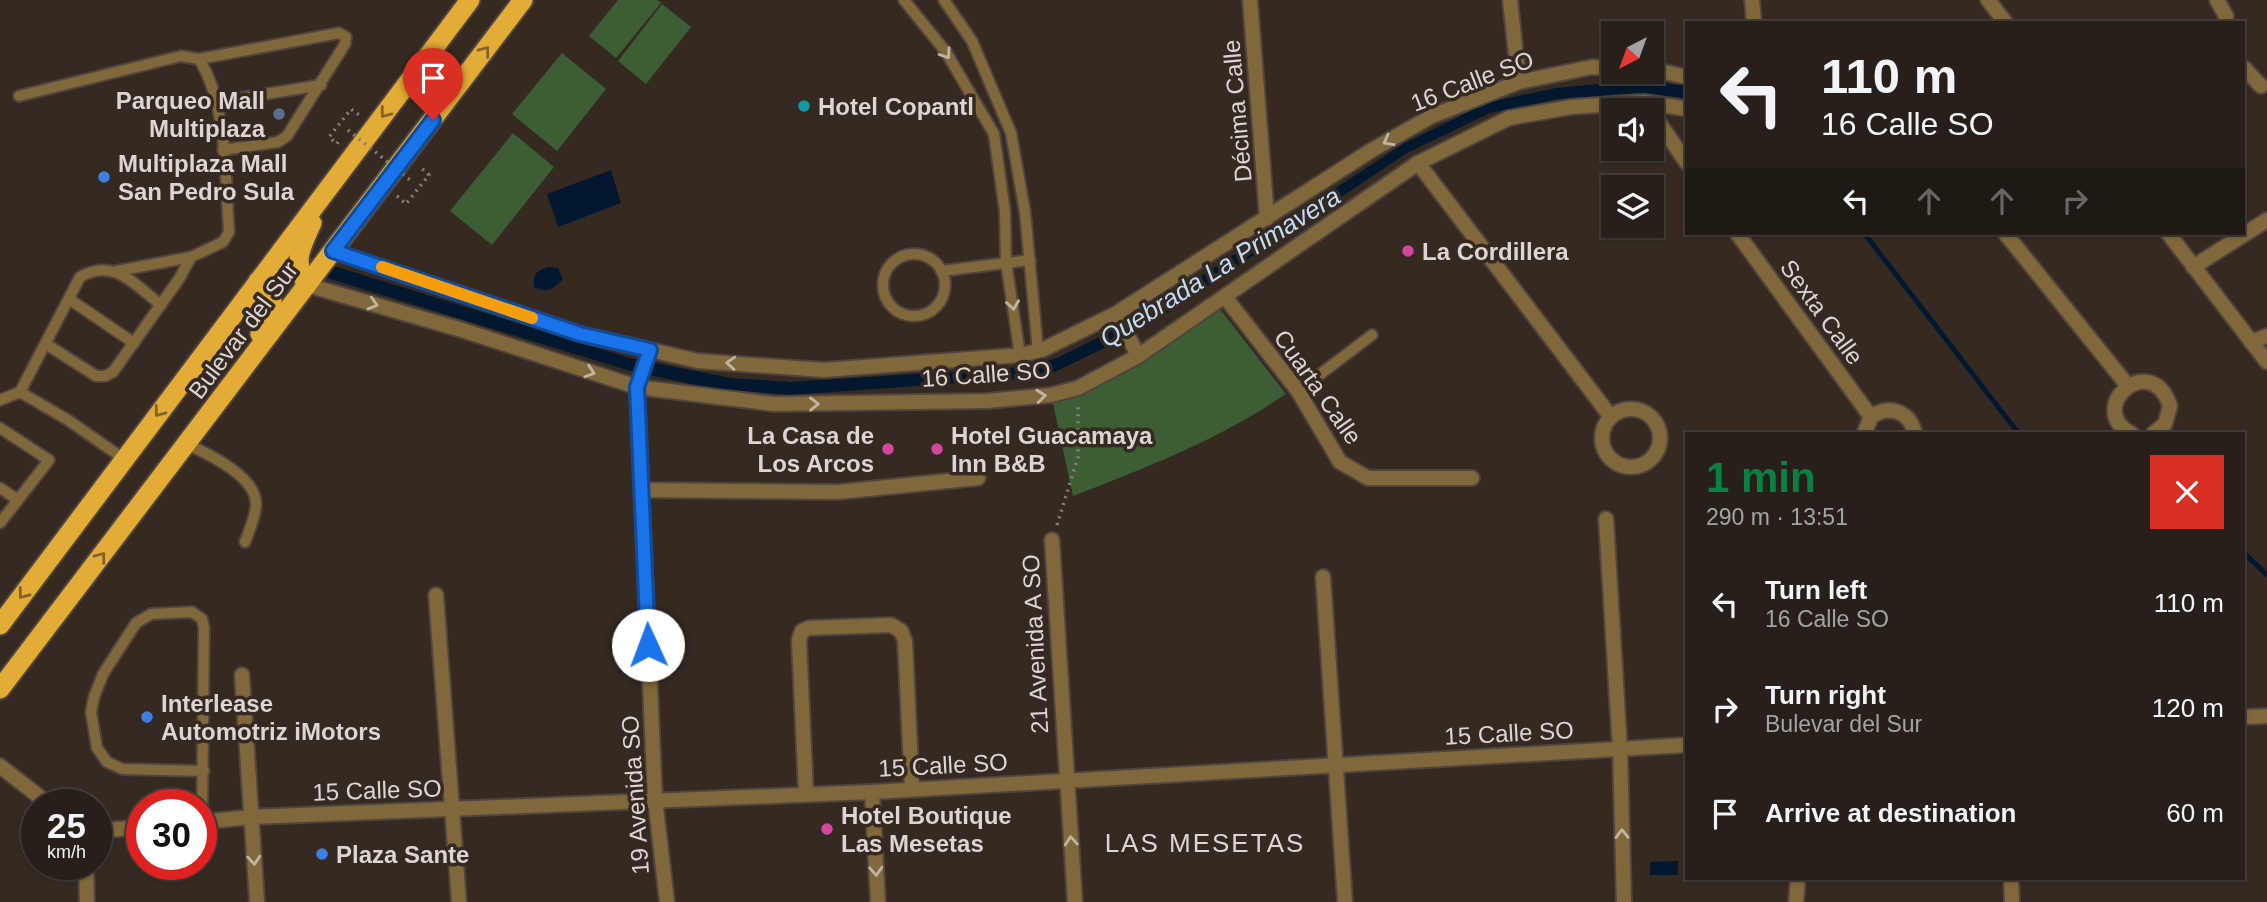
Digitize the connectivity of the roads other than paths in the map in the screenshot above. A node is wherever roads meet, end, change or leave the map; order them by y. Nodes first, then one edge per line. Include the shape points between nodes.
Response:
1 (470, 0) edge
2 (523, 0) edge
3 (904, 0) edge
4 (944, 0) edge
5 (1250, 0) edge
6 (1510, 0) edge
7 (1757, 0) edge
8 (1988, 0) edge
9 (2217, 0) edge
10 (1754, 21) edge
11 (2004, 21) edge
12 (2225, 21) edge
13 (199, 59) junction
14 (1601, 67) edge
15 (2245, 69) edge
16 (1664, 72) edge
17 (1685, 77) edge
18 (1519, 82) junction
19 (321, 85) junction
20 (2262, 86) dead end
21 (19, 96) dead end
22 (216, 102) junction
23 (1601, 107) edge
24 (1664, 108) edge
25 (1685, 109) edge
26 (1664, 130) edge
27 (1011, 133) junction
28 (994, 134) junction
29 (223, 150) junction
30 (1685, 160) edge
31 (1418, 163) junction
32 (329, 187) junction
33 (1267, 218) junction
34 (2267, 220) edge
35 (2245, 234) edge
36 (1738, 235) edge
37 (2008, 235) edge
38 (2169, 235) edge
39 (2243, 235) edge
40 (333, 251) junction
41 (191, 257) junction
42 (1030, 260) junction
43 (1006, 262) junction
44 (2193, 267) junction
45 (117, 271) junction
46 (942, 271) junction
47 (258, 281) junction
48 (307, 285) junction
49 (1225, 297) junction
50 (69, 299) junction
51 (161, 305) junction
52 (1119, 316) junction
53 (1373, 335) dead end
54 (2267, 336) edge
55 (2251, 342) junction
56 (134, 343) junction
57 (46, 344) junction
58 (1038, 351) junction
59 (649, 352) junction
60 (1136, 352) junction
61 (1020, 355) junction
62 (2267, 362) edge
63 (239, 376) junction
64 (638, 385) junction
65 (2128, 386) junction
66 (1298, 391) junction
67 (20, 392) junction
68 (0, 400) edge
69 (1611, 417) junction
70 (1871, 417) junction
71 (0, 428) edge
72 (1865, 432) edge
73 (1914, 432) edge
74 (2129, 432) edge
75 (2155, 432) edge
76 (187, 444) junction
77 (124, 459) junction
78 (978, 478) dead end
79 (1472, 478) dead end
80 (0, 488) edge
81 (642, 490) junction
82 (18, 500) junction
83 (1606, 519) dead end
84 (0, 523) edge
85 (1052, 540) road end
86 (245, 542) dead end
87 (1323, 577) dead end
88 (436, 595) dead end
89 (0, 625) edge
90 (242, 675) dead end
91 (0, 689) edge
92 (2267, 716) edge
93 (2245, 717) edge
94 (1685, 746) edge
95 (1620, 750) junction
96 (0, 766) edge
97 (1337, 766) junction
98 (204, 771) junction
99 (1066, 781) junction
100 (29, 789) edge
101 (203, 789) edge
102 (912, 789) junction
103 (872, 792) junction
104 (806, 794) junction
105 (654, 799) junction
106 (453, 809) junction
107 (251, 817) junction
108 (217, 820) edge
109 (86, 880) edge
110 (1798, 880) edge
111 (2011, 880) edge
112 (87, 902) edge
113 (257, 902) edge
114 (459, 902) edge
115 (667, 902) edge
116 (878, 902) edge
117 (1076, 902) edge
118 (1345, 902) edge
119 (1624, 902) edge
120 (1796, 902) edge
121 (2012, 902) edge

1 -> 32 highway, Bulevar del Sur
40 -> 2 highway, Bulevar del Sur
3 -> 28 lane via 946,52
4 - 27 lane via 972,41
5 - 33 street, Décima Calle
6 - 18 street
7 - 10 street
8 - 11 street
9 - 12 street
13 - 19 lane via 340,33 346,37 345,44
13 - 21 lane via 181,56
13 - 22 lane
14 - 18 street, 16 Calle SO
15 - 20 street
16 - 17 street
18 -> 33 street, 16 Calle SO via 1432,116
19 - 22 lane
19 - 29 lane via 287,136 278,142
22 - 29 lane
23 - 31 street, 16 Calle SO via 1571,107 1509,118
24 - 25 street, 16 Calle SO
26 - 30 street
27 - 28 lane
27 - 42 lane
28 - 43 lane via 1005,212
29 - 41 lane via 229,232 223,242
31 - 49 street, 16 Calle SO
31 - 69 street
32 - 47 highway, Bulevar del Sur
32 - 48 highway via 299,251 298,271
33 - 52 street, 16 Calle SO
34 - 35 street
36 - 70 street, Sexta Calle
37 - 65 street
38 - 44 street
39 - 44 street
40 - 48 highway, Bulevar del Sur
40 - 59 street, 16 Calle SO via 580,334
41 - 45 lane
41 - 51 lane
42 - 43 lane
42 - 58 lane
43 - 46 lane
43 -> 61 lane
44 - 55 street
45 - 50 lane via 92,269 80,277
45 - 51 lane
46 - 46 lane via 919,254 900,257 883,280 886,299 909,315 928,313 942,299
47 - 63 highway via 268,288 273,300
47 -> 77 highway, Bulevar del Sur
48 - 63 highway, Bulevar del Sur
48 -> 64 street, 16 Calle SO
49 - 60 street, 16 Calle SO
49 - 66 street, Cuarta Calle
50 - 56 lane
50 - 57 lane
51 - 56 lane
52 - 58 street, 16 Calle SO
52 - 60 street
53 - 66 lane
54 - 55 street
55 - 62 street
56 - 57 lane via 105,376 96,376
57 - 67 lane
58 - 61 street, 16 Calle SO
61 -> 59 street, 16 Calle SO via 824,370 698,361
59 - 64 street, 19 Avenida SO
64 -> 60 street, 16 Calle SO via 774,404 987,401 1051,395 1078,387
63 - 76 highway, Bulevar del Sur
64 - 81 street, 19 Avenida SO
65 - 74 street via 2115,409 2121,426
65 - 75 street via 2147,382 2167,397 2169,415
66 - 79 street, Cuarta Calle via 1340,462 1368,478
67 - 68 lane
67 - 77 lane
69 - 69 street via 1602,431 1611,459 1632,467 1651,460 1661,442 1657,422 1639,409 1629,408
70 - 72 street
70 - 73 street via 1895,410 1909,418
71 - 82 lane via 49,460
76 - 86 lane via 225,462 251,489 256,503
91 -> 76 highway, Bulevar del Sur
77 -> 89 highway, Bulevar del Sur
78 - 81 street via 838,492
80 - 82 lane
81 - 105 street, 19 Avenida SO
82 - 84 lane
83 - 95 street
85 - 99 street, 21 Avenida A SO
87 - 97 street
88 - 106 street
90 - 107 street
92 - 93 street
94 - 95 street, 15 Calle SO
95 - 97 street, 15 Calle SO
119 -> 95 street
96 - 100 street
97 - 99 street, 15 Calle SO
97 - 118 street
98 - 98 lane via 122,769 107,762 97,748 93,697 135,623 152,614 192,612 202,620
98 - 101 lane
99 - 102 street, 15 Calle SO
117 -> 99 street, 21 Avenida A SO
102 - 103 street, 15 Calle SO
102 - 104 street via 901,631 891,625 809,628 799,640
103 - 104 street, 15 Calle SO
103 -> 116 street
104 - 105 street, 15 Calle SO
105 - 106 street, 15 Calle SO
105 - 115 street, 19 Avenida SO
106 - 107 street, 15 Calle SO
106 - 114 street
107 - 108 street, 15 Calle SO
107 -> 113 street
109 - 112 street
110 - 120 street
111 - 121 street

